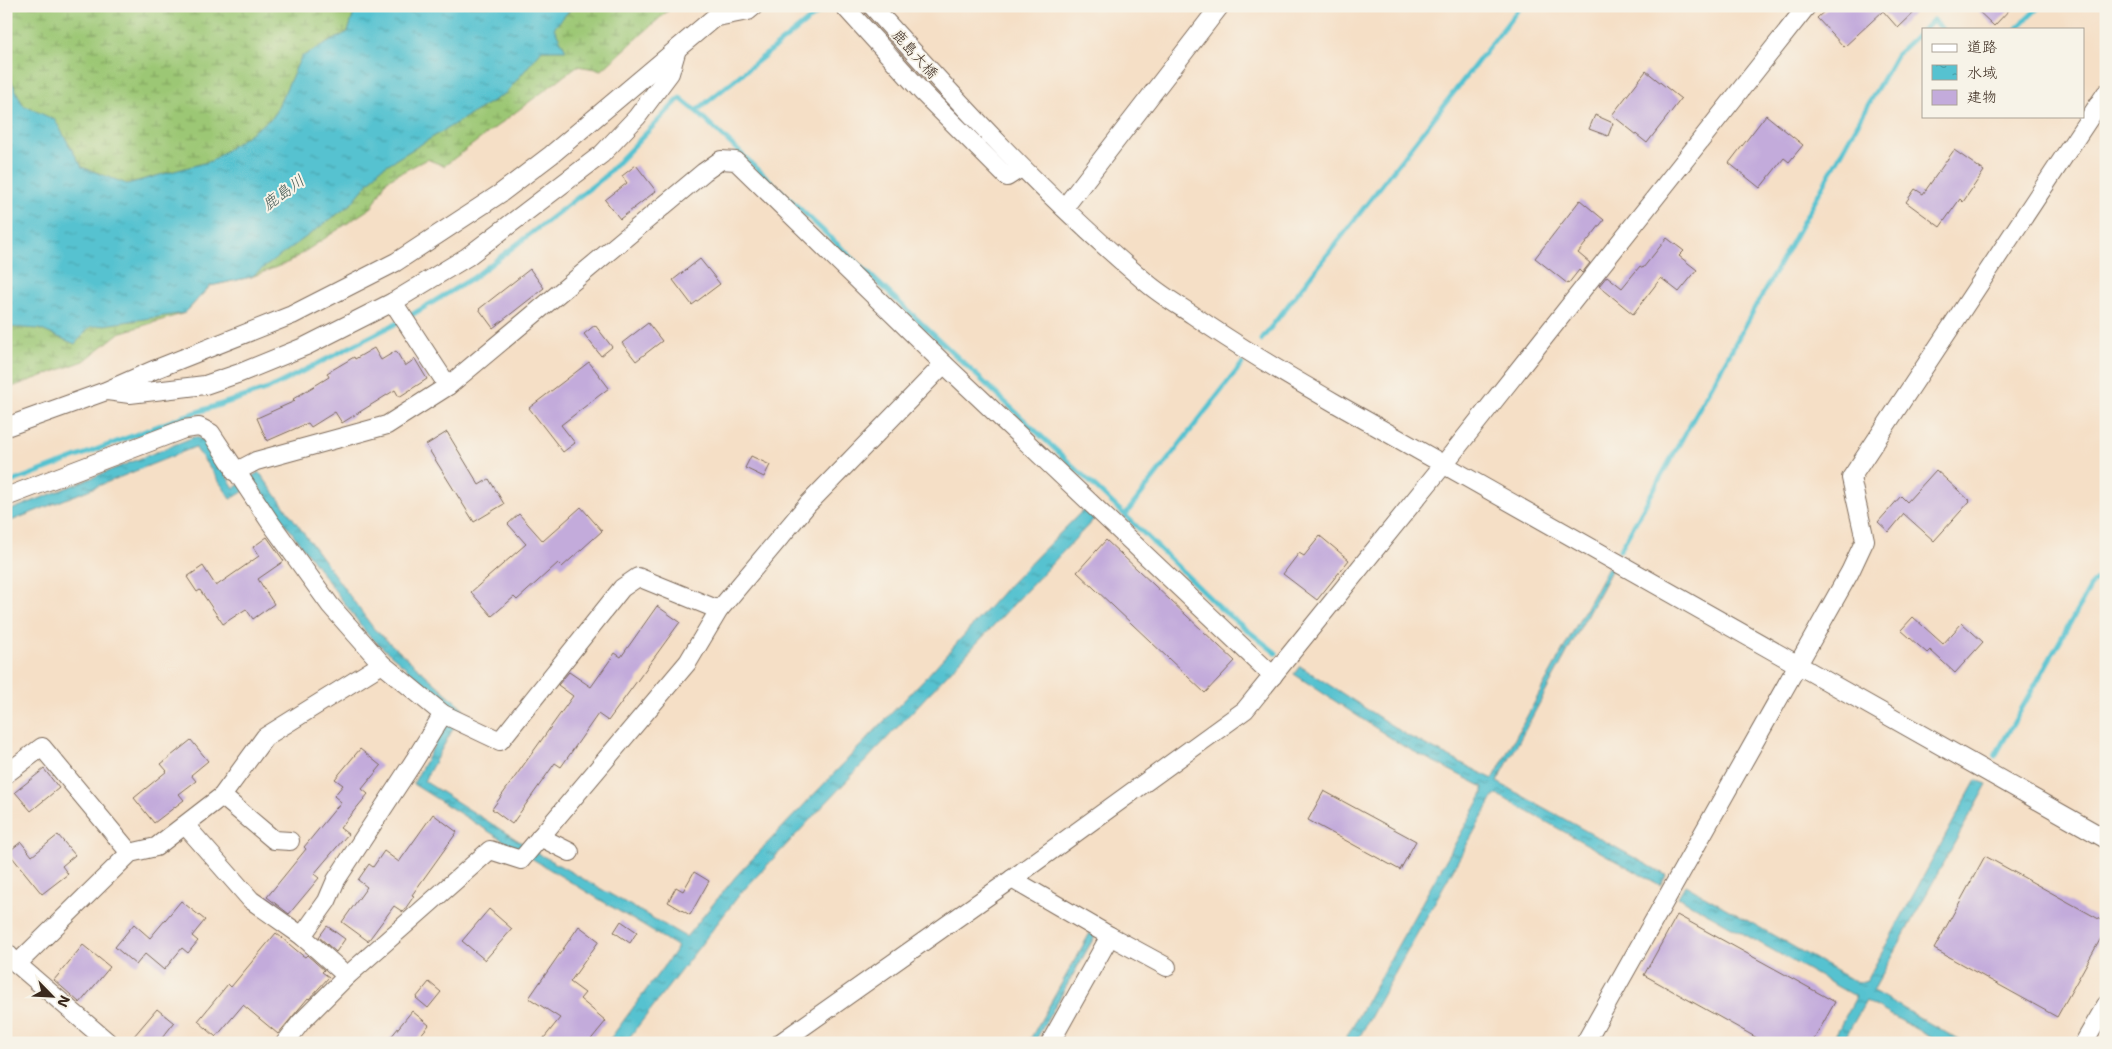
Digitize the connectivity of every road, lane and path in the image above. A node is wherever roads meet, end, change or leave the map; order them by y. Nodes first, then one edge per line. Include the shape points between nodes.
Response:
1 (754, 6) edge
2 (872, 6) edge
3 (1220, 6) edge
4 (1806, 6) edge
5 (844, 7) edge
6 (722, 12) edge
7 (677, 49) junction
8 (2106, 93) edge
9 (1022, 168) junction
10 (1064, 208) junction
11 (396, 306) junction
12 (944, 364) junction
13 (448, 386) junction
14 (106, 391) junction
15 (6, 427) edge
16 (1444, 464) junction
17 (242, 481) junction
18 (6, 497) edge
19 (719, 610) junction
20 (382, 664) junction
21 (1798, 664) junction
22 (1273, 676) junction
23 (443, 714) junction
24 (6, 774) edge
25 (222, 796) junction
26 (186, 825) junction
27 (538, 840) junction
28 (2106, 840) edge
29 (290, 841) dead end
30 (570, 852) dead end
31 (130, 853) junction
32 (1012, 879) junction
33 (302, 936) junction
34 (1110, 936) junction
35 (12, 958) edge
36 (1168, 967) dead end
37 (347, 976) junction
38 (2106, 1005) edge
39 (101, 1041) edge
40 (285, 1043) edge
41 (780, 1043) edge
42 (1050, 1043) edge
43 (1584, 1043) edge
44 (2084, 1043) edge

1 - 6 street via 748,11
2 - 9 street, 鹿島大橋
3 - 10 street
4 - 16 street
5 - 9 street via 1007,177
6 - 7 street
7 - 11 street via 670,73 637,118 602,154 467,257
7 - 14 street via 551,155 396,262 292,315
8 - 21 street via 1850,478 1865,540
9 - 10 street, 鹿島大橋
10 - 16 street, 鹿島大橋 via 1148,284 1244,350
11 - 13 street
11 - 14 street via 306,346 205,385 130,394
12 - 13 street via 736,161 721,160
12 - 19 street via 808,504
12 - 22 street
13 - 17 street via 387,425 256,461
14 - 15 street
16 - 21 street, 鹿島大橋
16 - 22 street
17 - 18 street via 210,433 199,427 184,429
17 - 20 street via 330,605
19 - 23 street via 638,577 622,588 500,741
19 - 27 street via 688,662
20 - 23 street
20 - 25 street via 265,736
21 - 28 street, 鹿島大橋
21 - 43 street
22 - 32 street via 1246,710
23 - 33 street
24 - 31 street via 42,747
25 - 26 street
25 - 29 street via 274,840
26 - 31 street via 156,847
26 - 33 street via 251,900
27 - 30 street
27 - 37 street via 521,860 490,850
31 - 35 street
32 - 34 street
32 - 41 street
33 - 37 street
34 - 36 street
34 - 42 street
35 - 39 street
37 - 40 street via 301,1022
38 - 44 street

